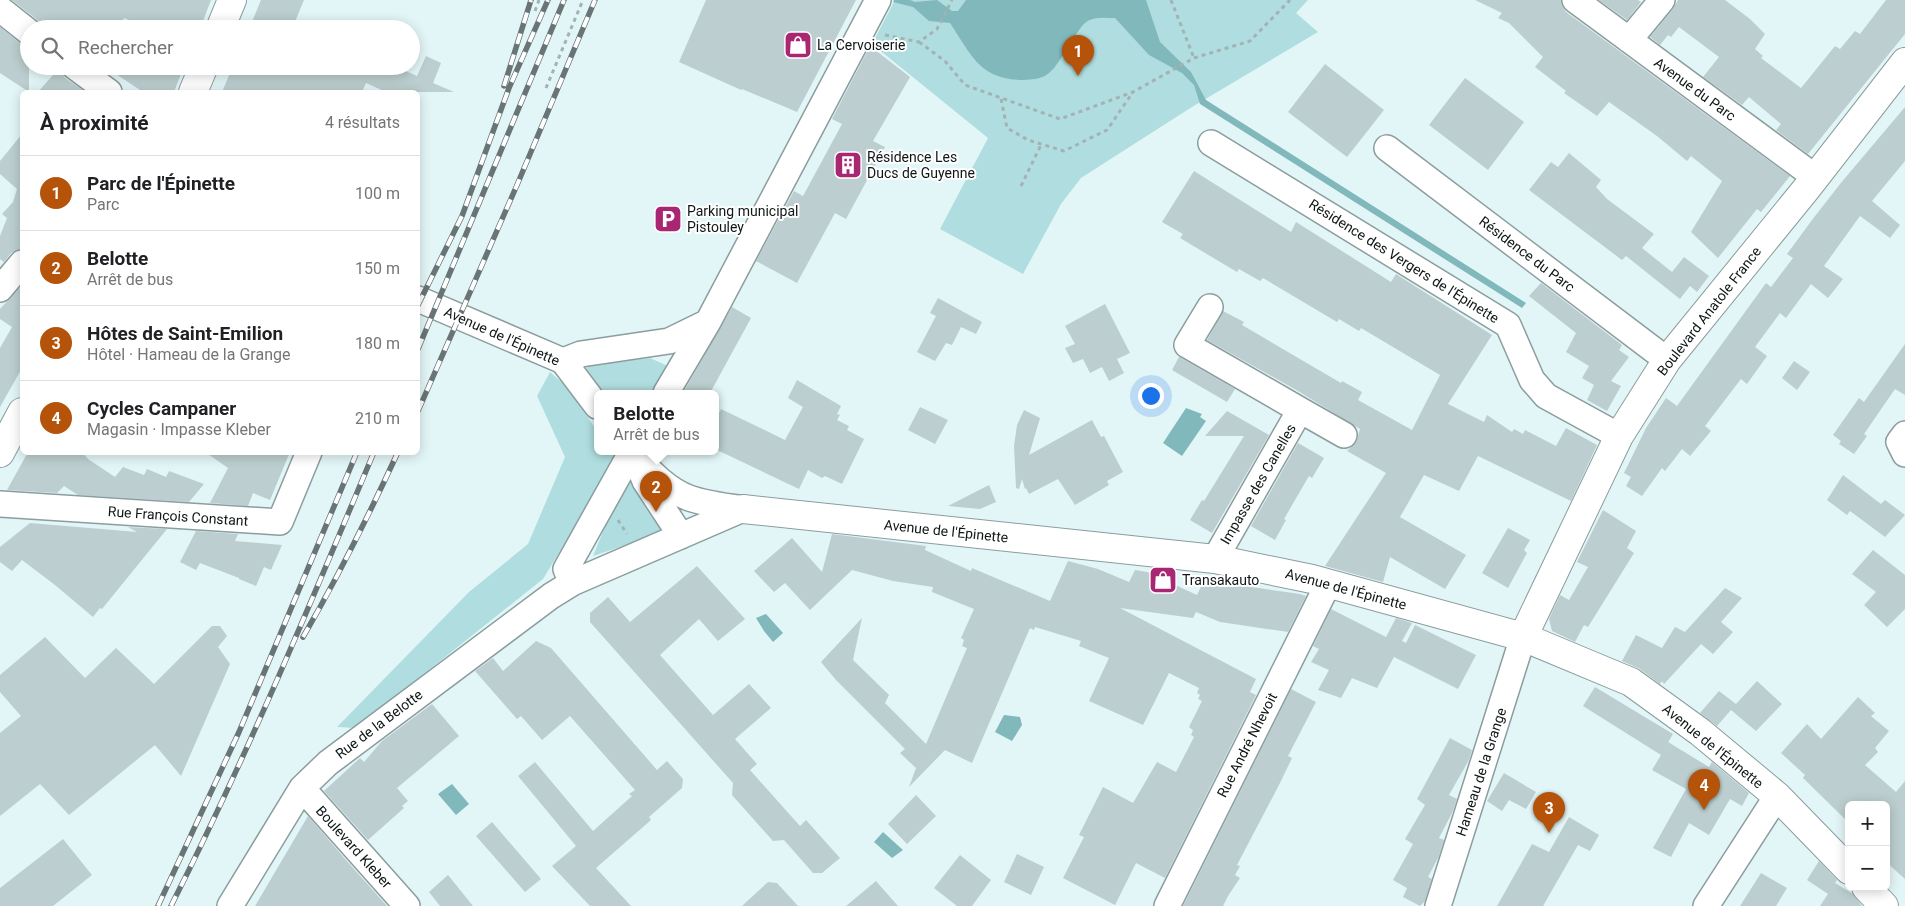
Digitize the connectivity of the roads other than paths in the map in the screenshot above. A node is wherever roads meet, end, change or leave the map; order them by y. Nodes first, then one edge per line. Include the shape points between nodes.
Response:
1 (232, 0) edge
2 (878, 0) edge
3 (1575, 0) edge
4 (1662, 0) edge
5 (0, 9) edge
6 (224, 20) edge
7 (20, 25) edge
8 (1629, 40) junction
9 (1905, 62) edge
10 (86, 75) edge
11 (200, 75) edge
12 (106, 90) edge
13 (194, 90) edge
14 (1210, 143) dead end
15 (1387, 148) dead end
16 (1816, 177) junction
17 (20, 265) edge
18 (0, 289) edge
19 (420, 300) edge
20 (1210, 307) dead end
21 (708, 322) junction
22 (1667, 360) junction
23 (563, 361) junction
24 (668, 390) edge
25 (594, 402) edge
26 (1300, 410) junction
27 (20, 416) edge
28 (1905, 434) edge
29 (1344, 435) dead end
30 (1619, 436) junction
31 (0, 453) edge
32 (1905, 454) edge
33 (309, 455) edge
34 (630, 455) edge
35 (634, 455) edge
36 (635, 455) edge
37 (0, 504) edge
38 (743, 509) junction
39 (681, 536) junction
40 (1215, 559) junction
41 (1328, 584) junction
42 (561, 590) junction
43 (1523, 637) junction
44 (302, 788) junction
45 (1777, 796) junction
46 (1845, 866) edge
47 (1870, 891) edge
48 (230, 906) edge
49 (407, 906) edge
50 (1166, 906) edge
51 (1438, 906) edge
52 (1706, 906) edge
53 (1884, 906) edge

1 - 6 street
2 - 21 street
3 - 8 street, Avenue du Parc
4 - 8 street
5 - 7 street
8 - 16 street, Avenue du Parc
9 - 16 street, Boulevard Anatole France
10 - 12 street
11 - 13 street
14 - 30 street, Résidence des Vergers de l'Épinette via 1508,325 1532,380 1546,396
15 - 22 street, Résidence du Parc
16 - 22 street, Boulevard Anatole France
17 - 18 street
19 - 23 street, Avenue de l'Épinette
20 - 26 street, Impasse des Canelles via 1188,345
21 - 23 street via 669,341 581,354
21 - 24 street
22 - 30 street, Boulevard Anatole France
23 - 25 street, Avenue de l'Épinette
26 - 29 street, Impasse des Canelles
26 - 40 street, Impasse des Canelles
27 - 31 street
28 - 32 street via 1899,442
30 - 43 street, Boulevard Anatole France
33 - 37 street, Rue François Constant via 280,522
34 - 42 street via 566,569
35 - 39 street via 645,481
36 - 38 street, Avenue de l'Épinette via 652,474 688,498
38 - 39 street, Rue de la Belotte
38 - 40 street, Avenue de l'Épinette
39 - 42 street, Rue de la Belotte
40 - 41 street, Avenue de l'Épinette
41 - 43 street, Avenue de l'Épinette
41 - 50 street, Rue André Nhevoit
42 - 44 street, Rue de la Belotte via 328,763
43 - 45 street, Avenue de l'Épinette via 1631,682 1700,732
43 - 51 street, Hameau de la Grange
44 - 48 street, Rue de la Belotte
44 - 49 street, Boulevard Kleber
45 - 46 street, Avenue de l'Épinette
45 - 52 street
47 - 53 street

